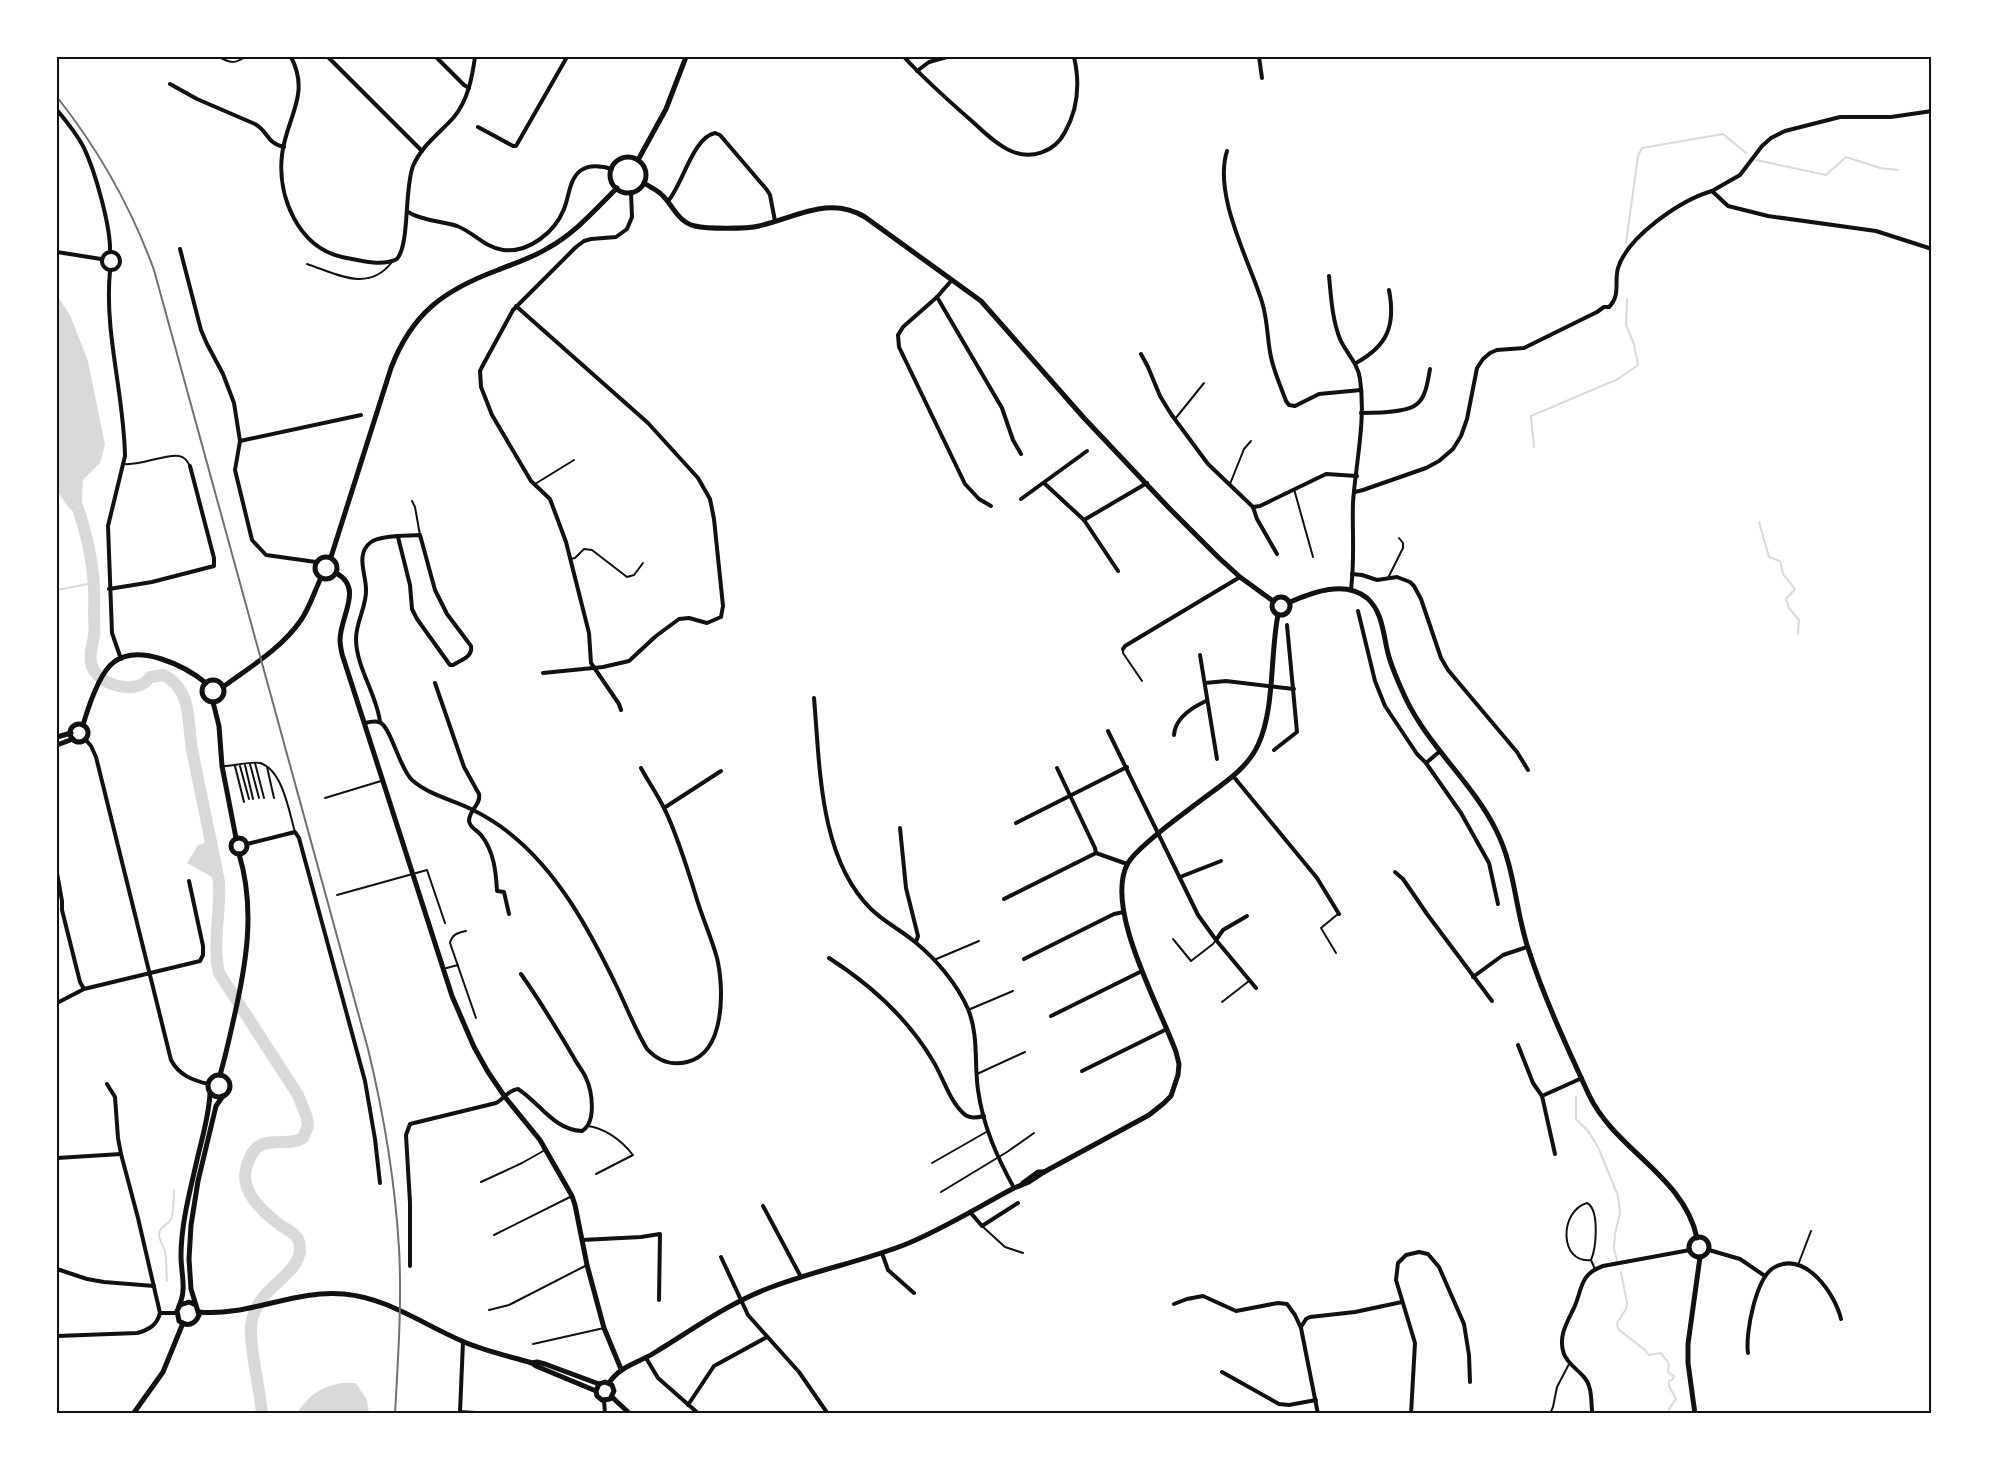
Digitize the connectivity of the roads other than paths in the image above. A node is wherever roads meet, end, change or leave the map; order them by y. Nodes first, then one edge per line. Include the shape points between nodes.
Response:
1 (219, 57) edge
2 (245, 57) edge
3 (291, 57) edge
4 (328, 57) edge
5 (436, 57) edge
6 (475, 57) edge
7 (567, 57) edge
8 (686, 57) edge
9 (904, 57) edge
10 (947, 57) edge
11 (1074, 57) edge
12 (1259, 57) edge
13 (917, 71) junction
14 (1262, 78) dead end
15 (170, 84) dead end
16 (469, 88) junction
17 (57, 110) edge
18 (1932, 111) edge
19 (478, 127) dead end
20 (284, 147) junction
21 (422, 151) junction
22 (1227, 151) dead end
23 (638, 160) junction
24 (612, 169) junction
25 (644, 183) junction
26 (617, 188) junction
27 (1712, 190) junction
28 (631, 192) junction
29 (668, 201) junction
30 (408, 212) junction
31 (775, 222) junction
32 (180, 249) dead end
33 (1932, 249) edge
34 (57, 252) edge
35 (110, 252) junction
36 (101, 260) junction
37 (392, 262) junction
38 (307, 264) dead end
39 (110, 271) junction
40 (1329, 276) dead end
41 (951, 281) junction
42 (1389, 290) dead end
43 (937, 297) junction
44 (516, 306) junction
45 (1141, 354) dead end
46 (1356, 363) junction
47 (1430, 369) dead end
48 (1204, 383) dead end
49 (1361, 390) junction
50 (1361, 413) junction
51 (361, 416) dead end
52 (1175, 419) junction
53 (240, 441) junction
54 (1251, 441) dead end
55 (1087, 451) dead end
56 (1021, 454) dead end
57 (574, 460) dead end
58 (124, 464) junction
59 (190, 466) joint
60 (1357, 476) junction
61 (1044, 483) junction
62 (1147, 483) junction
63 (535, 484) junction
64 (1230, 485) junction
65 (1294, 489) junction
66 (1355, 492) junction
67 (1021, 499) dead end
68 (412, 501) dead end
69 (991, 506) dead end
70 (1253, 507) junction
71 (1084, 520) junction
72 (420, 535) junction
73 (398, 537) junction
74 (1399, 538) dead end
75 (1277, 554) dead end
76 (331, 557) junction
77 (1313, 557) dead end
78 (570, 559) junction
79 (316, 562) junction
80 (643, 563) dead end
81 (1118, 571) dead end
82 (336, 573) junction
83 (1352, 574) junction
84 (1239, 577) junction
85 (321, 578) junction
86 (1388, 578) junction
87 (110, 589) junction
88 (1351, 589) junction
89 (1273, 601) junction
90 (1290, 602) junction
91 (1358, 611) dead end
92 (1278, 615) junction
93 (1287, 626) dead end
94 (1123, 649) joint
95 (1200, 655) dead end
96 (121, 658) junction
97 (594, 668) junction
98 (543, 673) dead end
99 (1142, 681) dead end
100 (206, 683) junction
101 (435, 683) dead end
102 (1205, 683) junction
103 (224, 687) junction
104 (1270, 688) junction
105 (1294, 689) junction
106 (814, 698) dead end
107 (1206, 701) junction
108 (213, 702) junction
109 (621, 710) dead end
110 (380, 722) junction
111 (365, 723) junction
112 (83, 725) junction
113 (1108, 731) dead end
114 (1174, 735) dead end
115 (72, 736) junction
116 (57, 737) edge
117 (85, 739) junction
118 (57, 745) edge
119 (1274, 750) dead end
120 (1439, 752) junction
121 (1216, 759) dead end
122 (255, 763) junction
123 (250, 764) junction
124 (1426, 764) junction
125 (222, 765) junction
126 (244, 765) junction
127 (238, 766) junction
128 (267, 767) junction
129 (1126, 767) junction
130 (641, 768) dead end
131 (1057, 768) dead end
132 (1528, 770) dead end
133 (721, 771) dead end
134 (1233, 776) junction
135 (384, 780) junction
136 (1071, 796) junction
137 (259, 798) dead end
138 (264, 798) dead end
139 (274, 798) dead end
140 (325, 798) dead end
141 (249, 799) dead end
142 (253, 799) dead end
143 (244, 802) dead end
144 (664, 808) junction
145 (473, 810) junction
146 (1016, 824) dead end
147 (900, 828) dead end
148 (295, 832) junction
149 (1159, 834) junction
150 (236, 838) junction
151 (247, 844) junction
152 (1096, 853) junction
153 (239, 854) junction
154 (1221, 861) dead end
155 (1127, 864) junction
156 (1395, 872) dead end
157 (57, 873) edge
158 (414, 874) junction
159 (1180, 878) junction
160 (189, 881) dead end
161 (337, 894) dead end
162 (1004, 899) dead end
163 (1498, 904) dead end
164 (1124, 912) junction
165 (509, 914) dead end
166 (1340, 914) joint
167 (1247, 916) dead end
168 (445, 923) dead end
169 (466, 931) dead end
170 (1173, 939) dead end
171 (1216, 940) junction
172 (979, 941) dead end
173 (916, 942) junction
174 (1527, 947) junction
175 (1336, 953) dead end
176 (829, 958) dead end
177 (1024, 959) dead end
178 (934, 960) junction
179 (458, 964) junction
180 (443, 969) junction
181 (1143, 971) junction
182 (149, 973) junction
183 (521, 974) dead end
184 (1473, 977) junction
185 (1249, 981) junction
186 (1256, 988) dead end
187 (84, 989) junction
188 (1013, 992) dead end
189 (1492, 1001) dead end
190 (1222, 1002) dead end
191 (57, 1003) edge
192 (968, 1010) junction
193 (1051, 1016) dead end
194 (476, 1018) dead end
195 (1167, 1029) junction
196 (1518, 1045) dead end
197 (1025, 1052) dead end
198 (1082, 1071) dead end
199 (977, 1074) junction
200 (220, 1076) junction
201 (1582, 1078) junction
202 (107, 1084) dead end
203 (208, 1084) junction
204 (210, 1093) junction
205 (223, 1096) junction
206 (1542, 1096) junction
207 (505, 1097) junction
208 (984, 1116) junction
209 (587, 1126) junction
210 (988, 1131) junction
211 (1034, 1133) dead end
212 (545, 1150) junction
213 (121, 1154) junction
214 (1555, 1154) dead end
215 (57, 1158) edge
216 (998, 1158) junction
217 (932, 1163) dead end
218 (596, 1174) dead end
219 (481, 1182) dead end
220 (380, 1183) dead end
221 (1014, 1188) junction
222 (941, 1192) dead end
223 (572, 1196) junction
224 (1018, 1203) dead end
225 (763, 1206) dead end
226 (970, 1212) junction
227 (982, 1226) junction
228 (1810, 1231) dead end
229 (494, 1235) dead end
230 (1697, 1238) junction
231 (582, 1240) junction
232 (1690, 1250) junction
233 (1709, 1250) junction
234 (882, 1253) junction
235 (1023, 1253) dead end
236 (721, 1257) dead end
237 (1700, 1257) junction
238 (1590, 1260) junction
239 (586, 1265) junction
240 (1797, 1265) junction
241 (410, 1266) dead end
242 (57, 1269) edge
243 (1595, 1269) junction
244 (1765, 1276) junction
245 (801, 1277) junction
246 (154, 1286) junction
247 (914, 1293) dead end
248 (659, 1300) dead end
249 (740, 1301) junction
250 (1402, 1302) junction
251 (1174, 1304) dead end
252 (196, 1305) junction
253 (179, 1306) junction
254 (489, 1310) dead end
255 (199, 1312) junction
256 (160, 1313) junction
257 (177, 1313) junction
258 (1841, 1318) dead end
259 (183, 1323) junction
260 (604, 1328) junction
261 (1301, 1328) junction
262 (57, 1336) edge
263 (767, 1337) junction
264 (463, 1342) junction
265 (533, 1344) dead end
266 (1748, 1353) dead end
267 (646, 1358) junction
268 (532, 1363) junction
269 (1569, 1363) junction
270 (621, 1369) junction
271 (1222, 1372) dead end
272 (1470, 1382) dead end
273 (609, 1383) junction
274 (599, 1384) junction
275 (596, 1391) junction
276 (612, 1397) junction
277 (604, 1400) junction
278 (1316, 1400) junction
279 (688, 1405) junction
280 (460, 1413) edge
281 (1592, 1413) edge
282 (133, 1414) edge
283 (492, 1414) edge
284 (605, 1414) edge
285 (630, 1414) edge
286 (699, 1414) edge
287 (828, 1414) edge
288 (1318, 1414) edge
289 (1411, 1414) edge
290 (1550, 1414) edge
291 (1587, 1414) edge
292 (1695, 1414) edge

1 - 2 lane via 232,63
3 - 20 street via 297,69 298,96
4 - 21 street
5 - 16 street
6 - 16 street
7 - 19 street via 516,146
8 - 23 street via 666,109
9 - 13 street
10 - 13 street via 929,62
11 - 13 street via 1078,88 1071,121 1055,147 1033,154 1011,151 992,138
12 - 14 street
15 - 20 street via 255,124 272,143
16 - 21 street via 454,117
17 - 35 street via 90,163 110,238
18 - 27 street via 1891,117 1840,117 1785,131 1762,146 1740,175
20 - 37 street via 283,182 291,211 304,235 330,254
21 - 30 street via 411,175
22 - 49 street via 1229,208 1262,303 1270,354 1286,401 1294,406 1319,394
23 - 24 street via 622,158
23 - 25 street via 646,171
24 - 26 street via 611,179
24 - 30 street via 595,166 581,171 555,225 536,242 520,249 501,250 458,226
25 - 28 street
25 - 29 street
26 - 28 street
26 - 76 street via 560,241 455,289 416,322 391,368
27 - 33 street via 1728,206 1768,216 1876,231
27 - 66 street via 1661,218 1628,248 1617,271 1616,297 1609,307 1524,348 1493,351 1487,356 1474,375 1464,429 1446,455 1425,468
28 - 44 street via 632,217 622,235 584,241
29 - 31 street via 683,221 696,227 753,228
29 - 31 street via 689,159 715,133 767,190
30 - 37 street via 401,252
31 - 41 street via 817,208 837,207 853,212 896,238
32 - 53 street via 201,330 230,390
34 - 36 street
35 - 36 street
35 - 39 street via 120,262
36 - 39 street
37 - 38 lane via 376,277 358,280
39 - 58 street via 111,327
40 - 46 street via 1337,329
41 - 43 street
41 - 62 street via 981,301
42 - 46 street via 1392,316 1387,334 1376,350
43 - 56 street via 1002,408
43 - 69 street via 903,327 898,335 899,347 965,484
44 - 63 street via 480,371 481,387 492,415
44 - 97 street via 656,430 710,499 723,614 720,619 707,623 689,618 679,620 629,661
45 - 52 street
46 - 49 street
47 - 50 street via 1417,404 1402,410
48 - 52 lane
49 - 50 street
50 - 60 street
51 - 53 street
52 - 64 street via 1201,455
53 - 79 street via 235,470 252,540 266,555
54 - 64 lane
55 - 61 street
57 - 63 lane
58 - 59 lane via 178,455
58 - 87 street via 108,521
59 - 87 street via 214,566
60 - 65 street via 1326,474
60 - 66 street
61 - 67 street
61 - 71 street
62 - 71 street
62 - 84 street
63 - 78 street via 550,499
64 - 70 street
65 - 70 street
65 - 77 lane
66 - 83 street
68 - 72 lane
70 - 75 street
71 - 81 street
72 - 73 street
72 - 73 street via 433,586 472,649 469,656 453,665 412,609
73 - 110 street via 372,541 362,559 366,598 356,640
74 - 86 lane via 1403,548
76 - 79 street
76 - 82 street via 337,564
78 - 80 lane via 584,549 592,550 627,577 634,575
78 - 97 street
79 - 85 street via 315,571
82 - 85 street via 329,579
82 - 111 street via 350,588 340,642
83 - 86 street via 1377,580
83 - 88 street
84 - 89 street
84 - 94 street
85 - 103 street via 301,621 279,645
86 - 132 street via 1404,579 1414,586 1448,670
87 - 96 street via 112,633
88 - 90 street via 1321,591
88 - 120 street via 1367,598 1377,611 1389,657 1406,699
89 - 90 street via 1281,596
89 - 92 street via 1272,608
90 - 92 street via 1288,612
91 - 124 street via 1385,706
92 - 104 street
93 - 105 street
94 - 99 lane
95 - 102 street
96 - 100 street via 143,656 170,662
96 - 112 street via 106,672
97 - 98 street
97 - 109 street
100 - 103 street via 216,680
100 - 108 street via 203,695
101 - 145 street via 464,767 479,794
102 - 104 street via 1226,681
102 - 107 street
103 - 108 street via 222,698
104 - 105 street
104 - 134 street via 1258,746
105 - 119 street via 1297,732
106 - 173 street via 826,816 844,869 872,910
107 - 114 street via 1181,718
107 - 121 street
108 - 125 street
110 - 111 street
110 - 145 street via 390,735 400,764 414,781
111 - 135 street
112 - 115 street via 75,726
112 - 117 street via 88,732
113 - 129 street
115 - 116 street
115 - 117 street via 79,742
115 - 118 street
117 - 182 street via 96,757
120 - 124 street
120 - 174 street via 1487,814 1500,839 1511,870
122 - 123 lane
122 - 128 lane
122 - 138 lane
123 - 126 lane
123 - 137 lane
124 - 163 street via 1461,813 1489,863
125 - 127 lane
125 - 150 street
126 - 127 lane
126 - 142 lane
127 - 141 lane
127 - 143 lane
128 - 139 lane
128 - 148 lane via 278,778
129 - 136 street
129 - 149 street
130 - 144 street
131 - 136 street
133 - 144 street
134 - 149 street
134 - 166 street via 1317,878
135 - 140 lane
135 - 158 street
136 - 146 street
136 - 152 street
144 - 145 street via 716,956 721,1001 717,1032 709,1046 691,1062 675,1064 653,1056 647,1049 593,939 546,869 508,832
145 - 165 street via 471,826 488,847 496,868 497,891 504,892
147 - 173 street
148 - 151 street
148 - 220 street via 365,1081
149 - 155 street
149 - 159 street
150 - 151 street
150 - 153 street via 231,847
151 - 153 street
152 - 155 street
152 - 162 street
153 - 200 street via 249,921 247,955
154 - 159 street
155 - 164 street via 1121,895
156 - 184 street
157 - 187 street via 62,910
158 - 161 lane
158 - 168 lane via 427,870
158 - 180 street
159 - 171 street via 1198,915
160 - 182 street via 203,955 197,962
164 - 177 street
164 - 181 street
166 - 175 lane via 1322,928
167 - 171 street via 1223,930
169 - 179 lane via 451,939
170 - 171 lane via 1191,961
171 - 185 street
172 - 178 lane
173 - 178 street
174 - 184 street via 1503,955
174 - 201 street
176 - 208 street via 888,1002 907,1024 965,1116
178 - 192 street
179 - 180 lane
179 - 194 lane
180 - 207 street via 474,1047
181 - 193 street
181 - 195 street
182 - 187 street
182 - 203 street via 175,1067 185,1076
183 - 209 street via 586,1077 591,1108
184 - 189 street
185 - 186 street
185 - 190 lane
187 - 191 street
188 - 192 lane
192 - 199 street via 976,1043
195 - 198 street
195 - 221 street via 1179,1064 1171,1096 1149,1115
196 - 206 street
197 - 199 lane
199 - 208 street
200 - 203 street
200 - 205 street via 230,1085
201 - 206 street
201 - 230 street via 1606,1120 1684,1204
202 - 213 street via 115,1097
203 - 204 street
204 - 205 street
204 - 253 street via 183,1236 184,1290
205 - 252 street via 216,1106 193,1208 189,1259
206 - 214 street
207 - 209 street via 518,1089 568,1129 582,1131
207 - 212 street
207 - 241 street via 496,1103 408,1126
208 - 210 street
209 - 218 lane via 613,1135 633,1155
210 - 216 street
210 - 217 lane
211 - 216 lane
212 - 219 lane
212 - 223 street
213 - 215 street
213 - 246 street
216 - 221 street
216 - 222 lane
221 - 226 street
223 - 229 lane
223 - 231 street
224 - 227 street
225 - 245 street
226 - 227 street
226 - 234 street
227 - 235 lane via 1005,1247
228 - 240 lane
230 - 232 street
230 - 233 street via 1707,1241
231 - 239 street
231 - 248 street via 660,1234
232 - 237 street
232 - 243 street
233 - 237 street
233 - 244 street via 1740,1259
234 - 245 street
234 - 247 street via 888,1270
236 - 249 street
237 - 292 street via 1688,1344
238 - 238 lane via 1595,1221 1593,1208 1587,1203 1572,1214 1566,1235 1575,1255
238 - 243 lane
239 - 254 lane via 509,1305
239 - 260 street
240 - 244 street via 1776,1266
240 - 258 street via 1826,1286
242 - 246 street via 104,1282
243 - 269 street via 1583,1281 1566,1324 1562,1345
244 - 266 street via 1747,1335
245 - 249 street
246 - 256 street
249 - 263 street
249 - 267 street
250 - 261 street via 1310,1317
250 - 272 street via 1396,1280 1398,1263 1412,1253 1428,1254 1439,1267 1464,1324
250 - 289 street via 1416,1353
251 - 261 street via 1203,1296 1236,1311 1287,1304
252 - 253 street via 187,1302
252 - 255 street
253 - 257 street
255 - 259 street via 194,1323
255 - 264 street via 333,1293 384,1302
256 - 257 street
256 - 262 street via 154,1325 137,1333
257 - 259 street
259 - 282 street via 163,1372
260 - 265 lane
260 - 270 street
261 - 278 street
263 - 279 street via 714,1366
263 - 287 street via 799,1372
264 - 268 street
264 - 280 street
267 - 270 street
267 - 279 street via 658,1377
268 - 274 street
268 - 275 street
269 - 281 street via 1587,1381
269 - 290 lane
270 - 273 street
271 - 278 street via 1279,1404
273 - 274 street
273 - 276 street via 614,1389
274 - 275 street
275 - 277 street
276 - 277 street
276 - 285 street
277 - 284 street
278 - 288 street
279 - 286 street
280 - 283 street
281 - 291 lane

